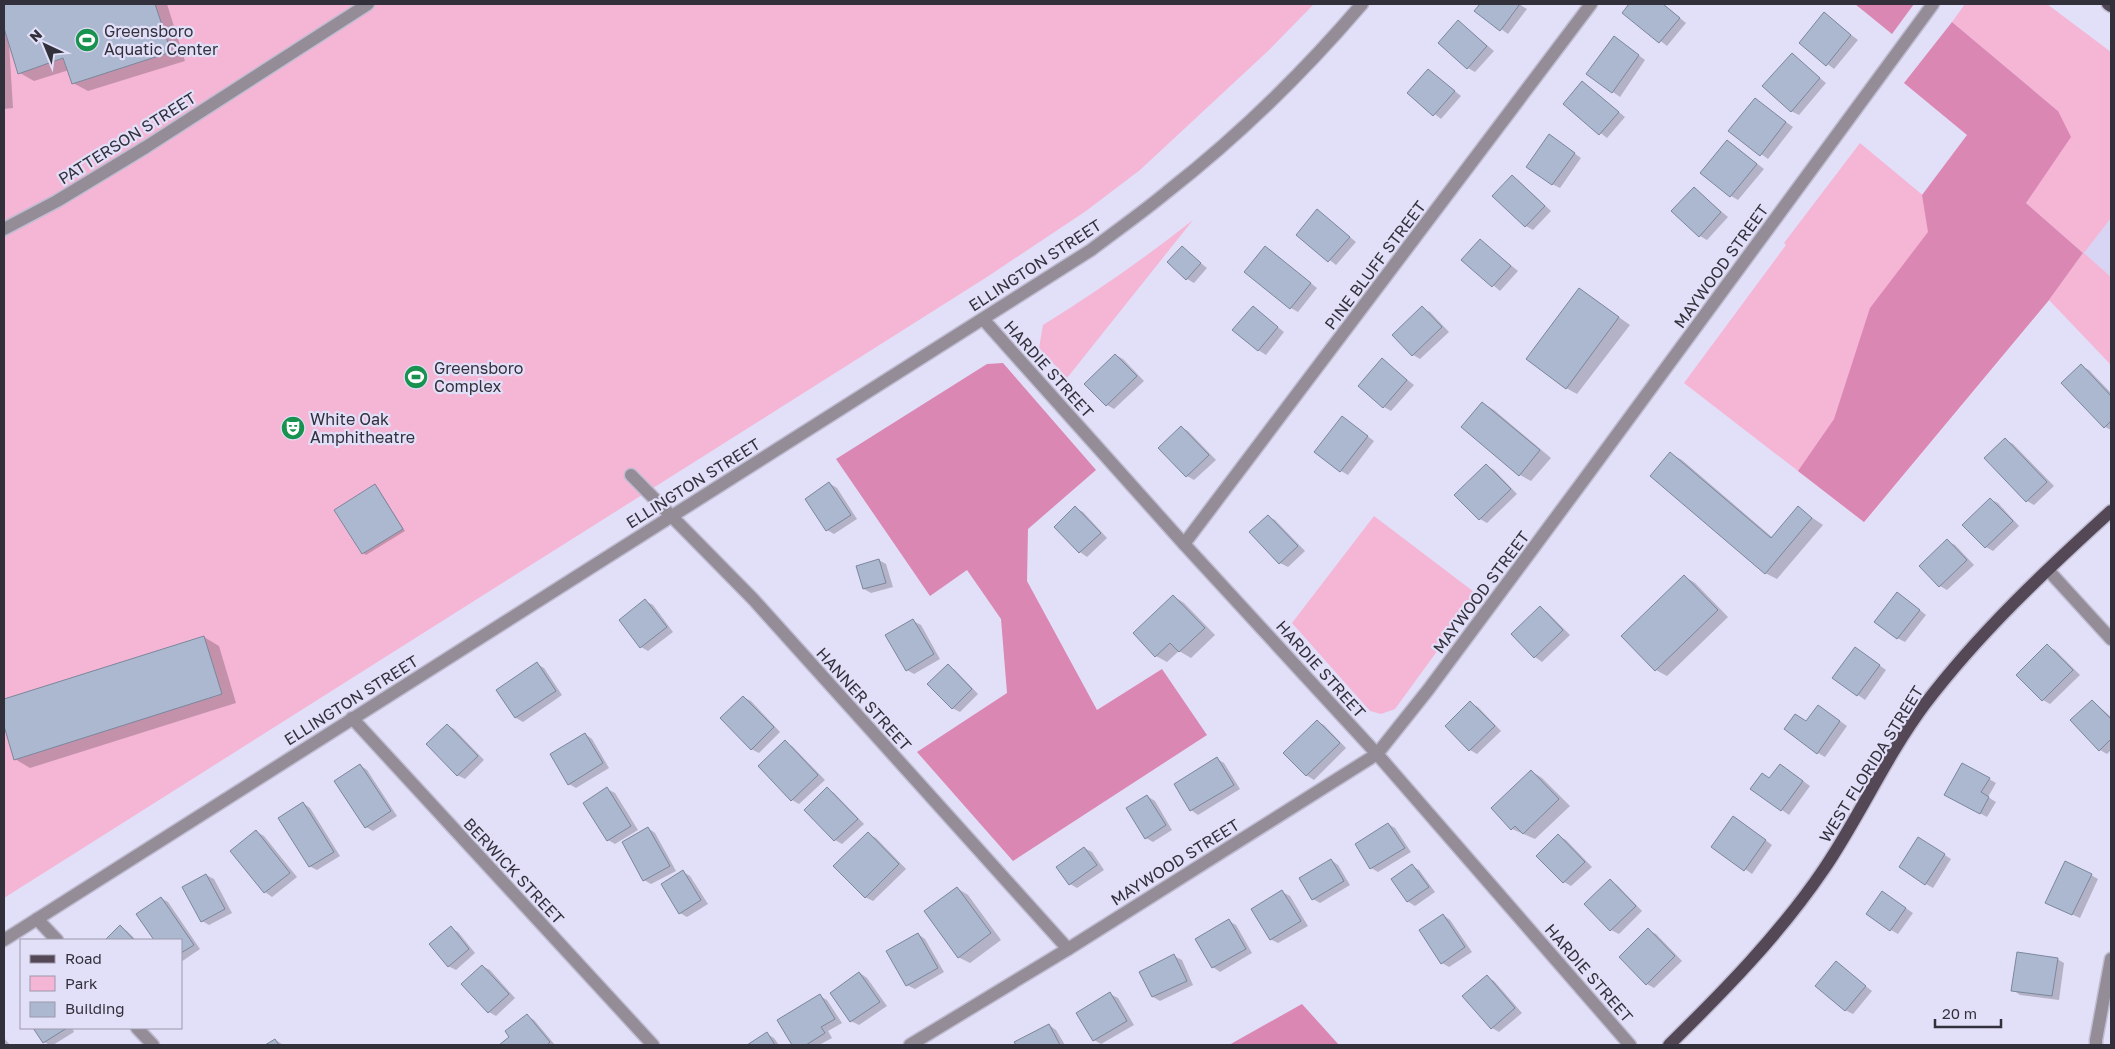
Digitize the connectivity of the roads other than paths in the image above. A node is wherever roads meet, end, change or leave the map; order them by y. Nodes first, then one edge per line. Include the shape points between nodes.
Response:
1 (368, 4) edge
2 (1362, 4) edge
3 (1591, 4) edge
4 (1933, 4) edge
5 (2108, 4) edge
6 (2111, 6) edge
7 (4, 229) edge
8 (983, 319) junction
9 (631, 475) dead end
10 (2111, 511) edge
11 (671, 516) junction
12 (1184, 544) junction
13 (2048, 570) junction
14 (2111, 639) edge
15 (352, 718) junction
16 (1376, 754) junction
17 (38, 919) junction
18 (56, 939) edge
19 (4, 940) edge
20 (1068, 950) junction
21 (2111, 959) edge
22 (138, 1029) edge
23 (153, 1045) edge
24 (653, 1045) edge
25 (910, 1045) edge
26 (1630, 1045) edge
27 (1669, 1045) edge
28 (2096, 1045) edge

1 - 7 street, PATTERSON STREET via 58,201
2 - 8 street, ELLINGTON STREET via 1276,95 1188,176 1091,250
3 - 12 street, PINE BLUFF STREET
4 - 16 street, MAYWOOD STREET via 1428,690
5 - 6 main road
8 - 11 street, ELLINGTON STREET
8 - 12 street, HARDIE STREET
9 - 11 street, HANNER STREET
10 - 13 main road, WEST FLORIDA STREET
11 - 15 street, ELLINGTON STREET
11 - 20 street, HANNER STREET via 753,598
12 - 16 street, HARDIE STREET
13 - 14 street
13 - 27 main road, WEST FLORIDA STREET via 1978,639 1940,685 1902,739 1824,869 1754,958
15 - 17 street, ELLINGTON STREET
15 - 24 street, BERWICK STREET
16 - 20 street, MAYWOOD STREET
16 - 26 street, HARDIE STREET
17 - 18 street
17 - 19 street, ELLINGTON STREET
20 - 25 street, MAYWOOD STREET
21 - 28 street
22 - 23 street

